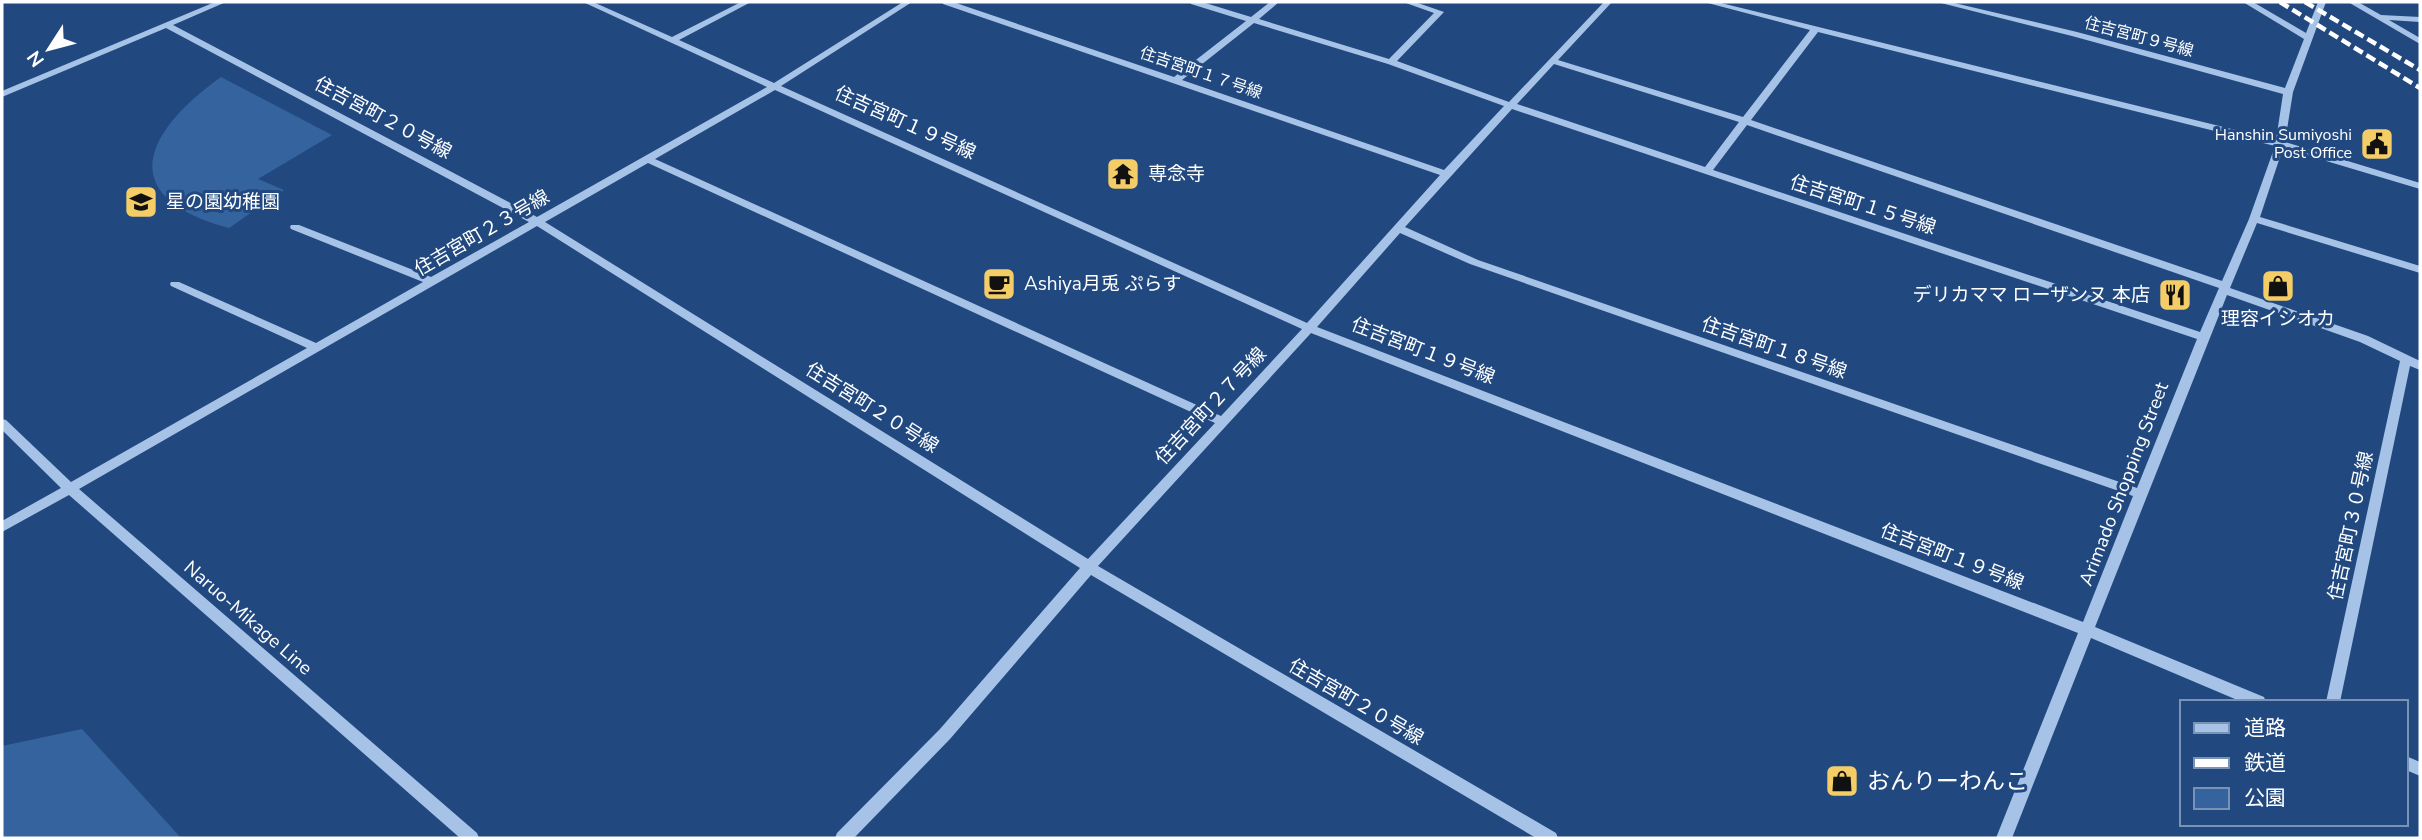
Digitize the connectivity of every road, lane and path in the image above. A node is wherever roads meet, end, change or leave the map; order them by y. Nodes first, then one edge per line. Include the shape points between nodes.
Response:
1 (222, 2) edge
2 (587, 2) edge
3 (747, 2) edge
4 (908, 2) edge
5 (946, 2) edge
6 (1194, 2) edge
7 (1275, 2) edge
8 (1407, 2) edge
9 (1608, 2) edge
10 (1708, 2) edge
11 (1941, 2) edge
12 (2247, 2) edge
13 (2322, 2) edge
14 (2352, 2) edge
15 (2379, 17) junction
16 (1253, 19) junction
17 (2420, 19) edge
18 (166, 26) junction
19 (1816, 28) junction
20 (2309, 39) junction
21 (673, 40) junction
22 (2420, 41) edge
23 (1553, 61) junction
24 (1391, 62) junction
25 (1175, 81) junction
26 (776, 85) junction
27 (2288, 92) junction
28 (2, 94) edge
29 (1512, 106) junction
30 (1745, 121) junction
31 (2280, 144) junction
32 (648, 159) junction
33 (1707, 171) junction
34 (1446, 174) junction
35 (2420, 186) edge
36 (2254, 219) junction
37 (538, 222) junction
38 (295, 227) dead end
39 (1398, 228) junction
40 (2420, 270) edge
41 (433, 282) junction
42 (175, 284) dead end
43 (2224, 288) junction
44 (1309, 328) junction
45 (2203, 337) junction
46 (317, 348) junction
47 (2406, 359) junction
48 (2420, 366) edge
49 (1222, 421) junction
50 (2, 423) edge
51 (70, 489) junction
52 (2141, 494) junction
53 (2, 527) edge
54 (1089, 567) junction
55 (2087, 630) junction
56 (2254, 700) edge
57 (2333, 700) edge
58 (471, 838) edge
59 (843, 838) edge
60 (1550, 838) edge
61 (2004, 838) edge

1 - 18 street
2 - 21 street, 住吉宮町１９号線
3 - 21 street
4 - 26 street, 住吉宮町２３号線
5 - 25 street, 住吉宮町１７号線
6 - 16 street, 住吉宮町１５号線
7 - 16 street
8 - 24 street via 1440,12
9 - 23 street, 住吉宮町２７号線
10 - 19 street
11 - 27 street, 住吉宮町９号線
12 - 20 street
13 - 20 street, Arimado Shopping Street
14 - 15 street
15 - 17 street
15 - 22 street
16 - 24 street, 住吉宮町１５号線
16 - 25 street
18 - 28 street
18 - 37 street, 住吉宮町２０号線
19 - 30 street
19 - 31 street
20 - 27 street, Arimado Shopping Street
21 - 26 street, 住吉宮町１９号線
23 - 29 street, 住吉宮町２７号線
23 - 30 street
24 - 29 street, 住吉宮町１５号線
25 - 34 street, 住吉宮町１７号線
26 - 32 street, 住吉宮町２３号線
26 - 44 street, 住吉宮町１９号線
27 - 31 street, Arimado Shopping Street
29 - 33 street, 住吉宮町１５号線
29 - 34 street, 住吉宮町２７号線
30 - 33 street
30 - 43 street
31 - 35 street
31 - 36 street, Arimado Shopping Street
32 - 37 street, 住吉宮町２３号線
32 - 49 street
33 - 45 street, 住吉宮町１５号線
34 - 39 street, 住吉宮町２７号線
36 - 40 street
36 - 43 street, Arimado Shopping Street
37 - 41 street, 住吉宮町２３号線
37 - 54 street, 住吉宮町２０号線
38 - 41 street
39 - 44 street, 住吉宮町２７号線
39 - 52 street, 住吉宮町１８号線 via 1474,262
41 - 46 street, 住吉宮町２３号線
42 - 46 street
43 - 45 street, Arimado Shopping Street
43 - 47 street
44 - 49 street, 住吉宮町２７号線
44 - 55 street, 住吉宮町１９号線
45 - 52 street, Arimado Shopping Street
46 - 51 street, 住吉宮町２３号線
47 - 48 street
47 - 57 street, 住吉宮町３０号線
49 - 54 street, 住吉宮町２７号線
50 - 51 street, Naruo-Mikage Line
51 - 53 street
51 - 58 street, Naruo-Mikage Line
52 - 55 street, Arimado Shopping Street
54 - 59 street, 住吉宮町２７号線 via 945,734
54 - 60 street, 住吉宮町２０号線
55 - 56 street, 住吉宮町１９号線
55 - 61 street, Arimado Shopping Street

